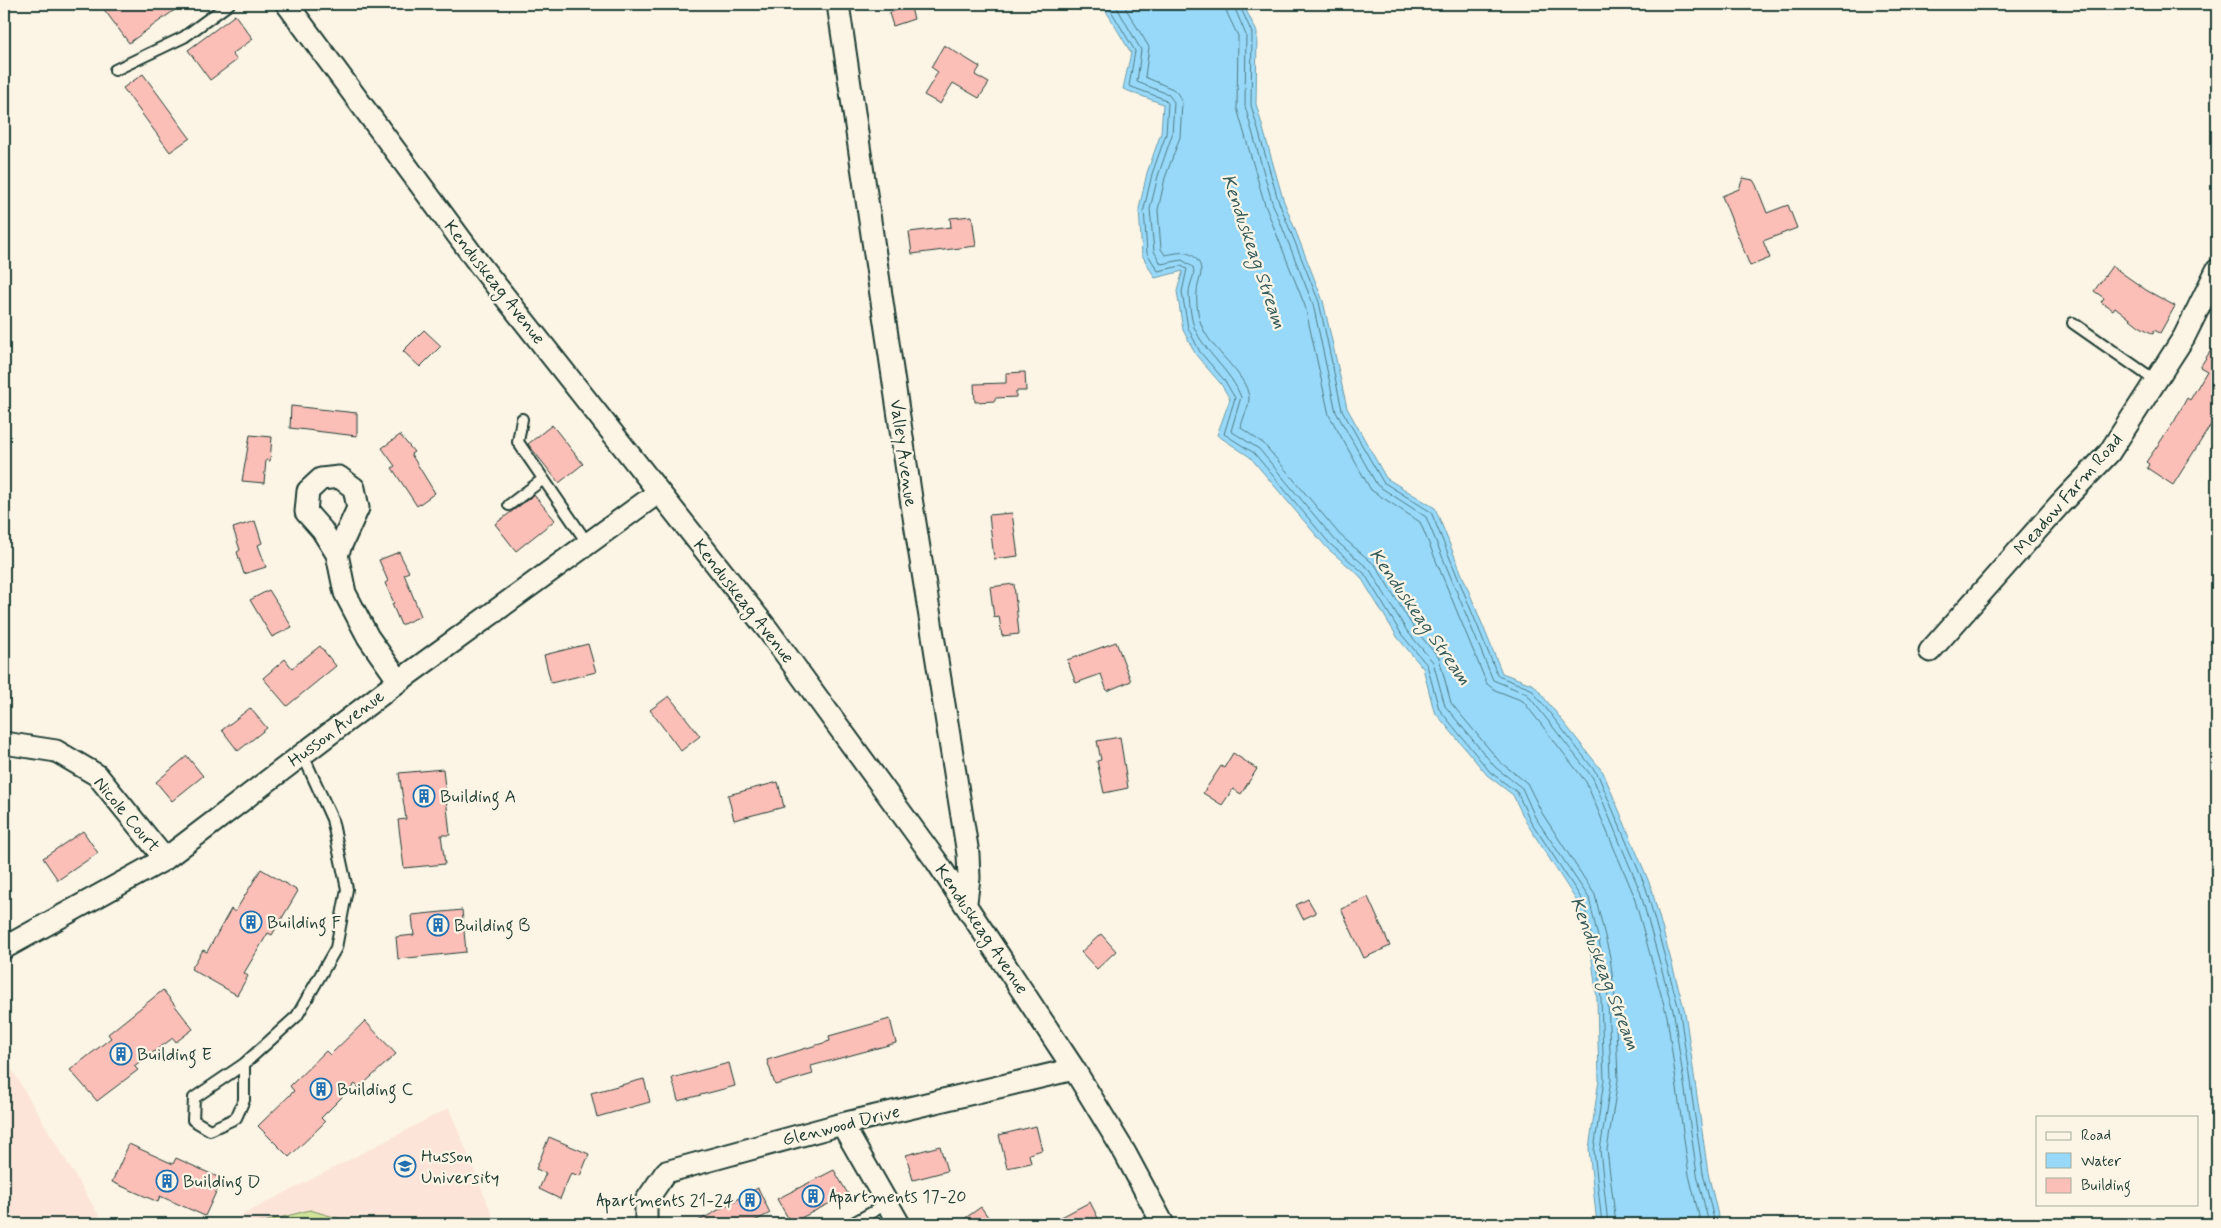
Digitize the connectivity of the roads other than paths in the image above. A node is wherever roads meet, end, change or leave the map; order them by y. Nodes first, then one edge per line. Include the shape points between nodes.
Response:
1 (229, 4) edge
2 (287, 4) edge
3 (838, 4) edge
4 (115, 70) dead end
5 (2217, 270) edge
6 (2073, 323) dead end
7 (2156, 381) junction
8 (522, 419) dead end
9 (542, 480) junction
10 (659, 492) junction
11 (509, 504) dead end
12 (588, 544) junction
13 (337, 554) dead end
14 (1930, 651) dead end
15 (399, 681) junction
16 (4, 743) edge
17 (302, 753) junction
18 (165, 859) junction
19 (966, 902) junction
20 (4, 948) edge
21 (244, 1064) junction
22 (1074, 1069) junction
23 (842, 1124) junction
24 (887, 1204) junction
25 (646, 1224) edge
26 (851, 1224) edge
27 (899, 1224) edge
28 (1163, 1224) edge

1 - 4 lane via 184,37
2 - 10 street, Kenduskeag Avenue via 480,264
3 - 19 street, Valley Avenue via 910,498 968,854
5 - 7 street, Meadow Farm Road via 2184,337
6 - 7 lane
7 - 14 street, Meadow Farm Road via 2109,453
8 - 9 lane via 518,442
9 - 11 lane
9 - 12 lane
10 - 12 street, Husson Avenue
10 - 19 street, Kenduskeag Avenue via 768,630
12 - 15 street, Husson Avenue
13 - 15 street via 345,593 368,636
15 - 17 street, Husson Avenue
16 - 18 street, Nicole Court via 56,751 97,775
17 - 18 street, Husson Avenue
17 - 21 lane via 332,819 347,890 336,948 297,1016
18 - 20 street, Husson Avenue
19 - 22 street, Kenduskeag Avenue
21 - 21 lane via 194,1098 194,1120 210,1130 236,1118 244,1100
22 - 23 street, Glenwood Drive
22 - 28 street, Kenduskeag Avenue
23 - 24 street
23 - 25 street, Glenwood Drive via 666,1172 646,1201
24 - 26 lane
24 - 27 street

